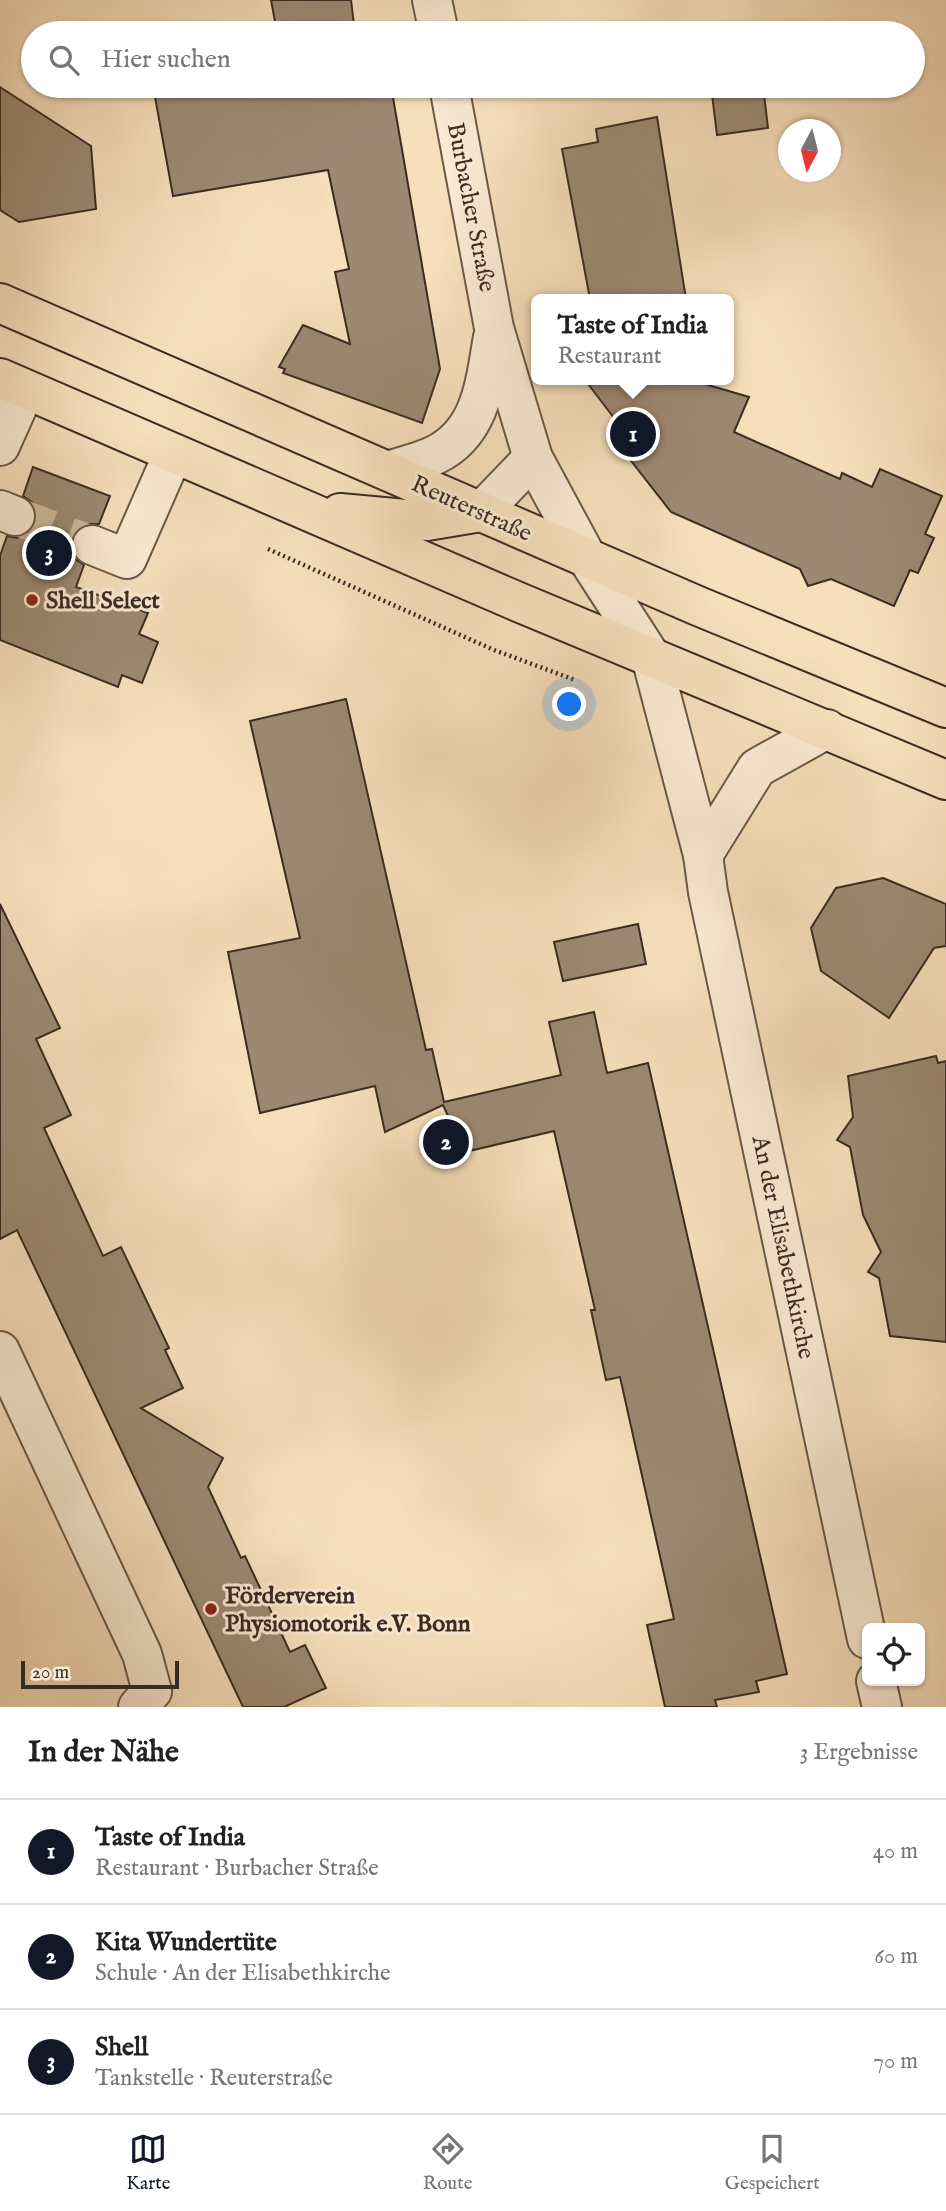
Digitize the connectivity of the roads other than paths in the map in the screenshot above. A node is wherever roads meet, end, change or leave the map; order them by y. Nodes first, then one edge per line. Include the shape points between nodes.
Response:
1 (432, 0) edge
2 (436, 21) edge
3 (451, 98) edge
4 (0, 303) edge
5 (494, 328) junction
6 (12, 384) edge
7 (0, 446) edge
8 (173, 454) junction
9 (533, 458) junction
10 (388, 471) junction
11 (296, 507) junction
12 (481, 512) junction
13 (92, 545) tunnel mouth
14 (587, 558) junction
15 (619, 603) joint
16 (650, 657) junction
17 (946, 708) edge
18 (827, 729) junction
19 (946, 780) edge
20 (703, 855) junction
21 (0, 1351) edge
22 (864, 1623) edge
23 (877, 1686) edge
24 (138, 1707) edge
25 (882, 1707) edge

1 - 2 street
3 - 5 street, Burbacher Straße
4 - 10 main road, Reuterstraße
5 - 9 street, Burbacher Straße
5 - 10 street, Burbacher Straße via 482,404 466,430 438,454
6 - 7 street
6 - 8 main road
8 - 11 main road
8 - 13 street via 127,559
9 - 12 street
9 - 14 street, Burbacher Straße
10 - 12 main road, Reuterstraße
11 - 12 main road via 427,521
11 - 16 main road
12 - 14 main road, Reuterstraße
14 - 15 street, Burbacher Straße
14 - 17 main road, Reuterstraße
15 - 16 street, An der Elisabethkirche
16 - 18 main road
16 - 20 street, An der Elisabethkirche
18 - 19 main road
18 - 20 street via 757,768
20 - 22 street, An der Elisabethkirche
21 - 24 street via 142,1654 152,1691
23 - 25 street

